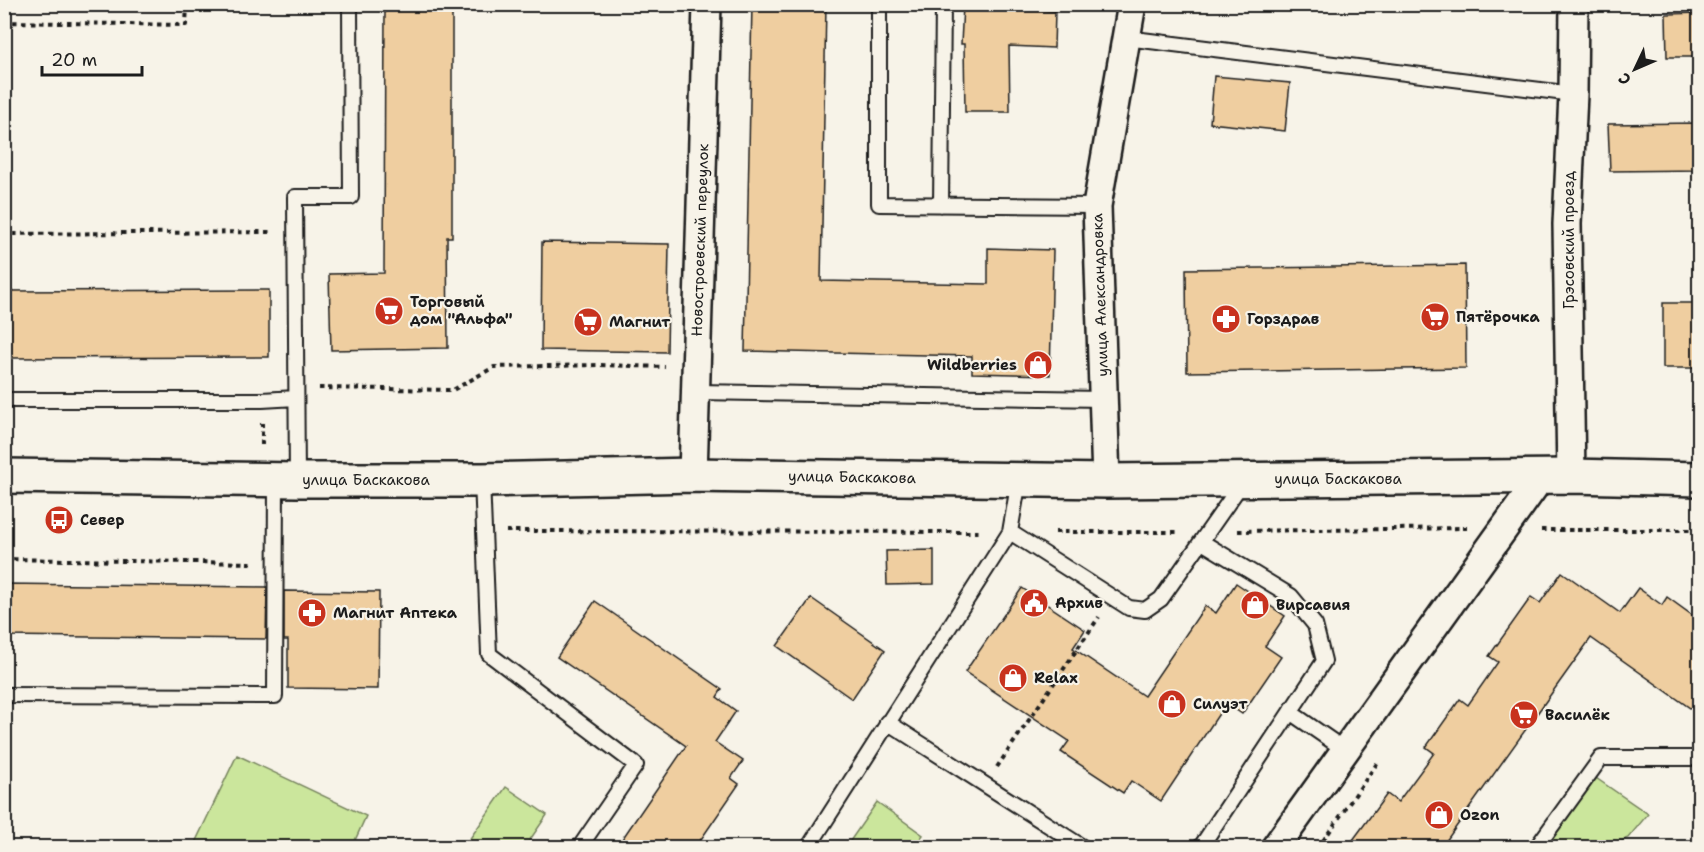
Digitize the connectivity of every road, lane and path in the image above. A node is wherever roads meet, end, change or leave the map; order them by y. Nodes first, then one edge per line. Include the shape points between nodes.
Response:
1 (187, 4) edge
2 (350, 4) edge
3 (707, 4) edge
4 (879, 4) edge
5 (943, 4) edge
6 (1132, 4) edge
7 (1574, 4) edge
8 (4, 22) edge
9 (1126, 38) junction
10 (1573, 94) junction
11 (941, 205) junction
12 (1097, 206) junction
13 (295, 232) junction
14 (4, 234) edge
15 (696, 380) junction
16 (296, 398) junction
17 (1103, 399) junction
18 (4, 400) edge
19 (262, 400) junction
20 (278, 472) junction
21 (693, 475) junction
22 (4, 476) edge
23 (1556, 477) junction
24 (1700, 479) edge
25 (482, 480) junction
26 (1019, 480) junction
27 (1244, 480) junction
28 (1106, 481) junction
29 (1505, 528) junction
30 (1700, 530) edge
31 (484, 531) junction
32 (1010, 532) junction
33 (1206, 537) junction
34 (4, 559) edge
35 (275, 563) junction
36 (1113, 597) junction
37 (4, 695) edge
38 (1290, 712) junction
39 (888, 722) junction
40 (1346, 750) junction
41 (1700, 758) edge
42 (985, 784) junction
43 (579, 848) edge
44 (808, 848) edge
45 (1083, 848) edge
46 (1200, 848) edge
47 (1275, 848) edge
48 (1536, 848) edge

1 - 8 path via 186,25
2 - 13 lane via 351,197 295,197
3 - 15 street, Новостроевский переулок
4 - 11 lane via 879,204
5 - 11 lane
6 - 9 street, улица Александровка
7 - 10 street, Грэсовский проезд
9 - 10 lane
9 - 12 street, улица Александровка
10 - 23 street, Грэсовский проезд
11 - 12 lane
12 - 17 street, улица Александровка
13 - 14 path
13 - 16 lane
15 - 16 path via 600,365 494,367 453,390 318,388
15 - 17 lane
15 - 21 street, Новостроевский переулок
16 - 19 lane
16 - 20 lane
17 - 28 street, улица Александровка
18 - 19 lane
19 - 20 path
20 - 22 street, улица Баскакова
20 - 25 street, улица Баскакова
20 - 35 lane
21 - 25 street, улица Баскакова
21 - 26 street, улица Баскакова
23 - 24 street, улица Баскакова
23 - 27 street, улица Баскакова
23 - 29 street
25 - 31 lane
26 - 28 street, улица Баскакова
26 - 32 lane
27 - 28 street, улица Баскакова
27 - 33 lane
29 - 30 path
29 - 33 path
29 - 40 street
31 - 32 path
31 - 43 lane via 489,654 636,765
32 - 33 path
32 - 36 lane
32 - 39 lane
33 - 36 lane via 1161,599 1145,610 1129,608
33 - 38 lane via 1291,596 1315,625 1324,661
34 - 35 path
35 - 37 lane via 275,696
36 - 42 path
38 - 40 lane
38 - 46 lane
39 - 42 lane
39 - 44 lane
40 - 47 street
41 - 48 lane via 1601,758
42 - 45 lane

